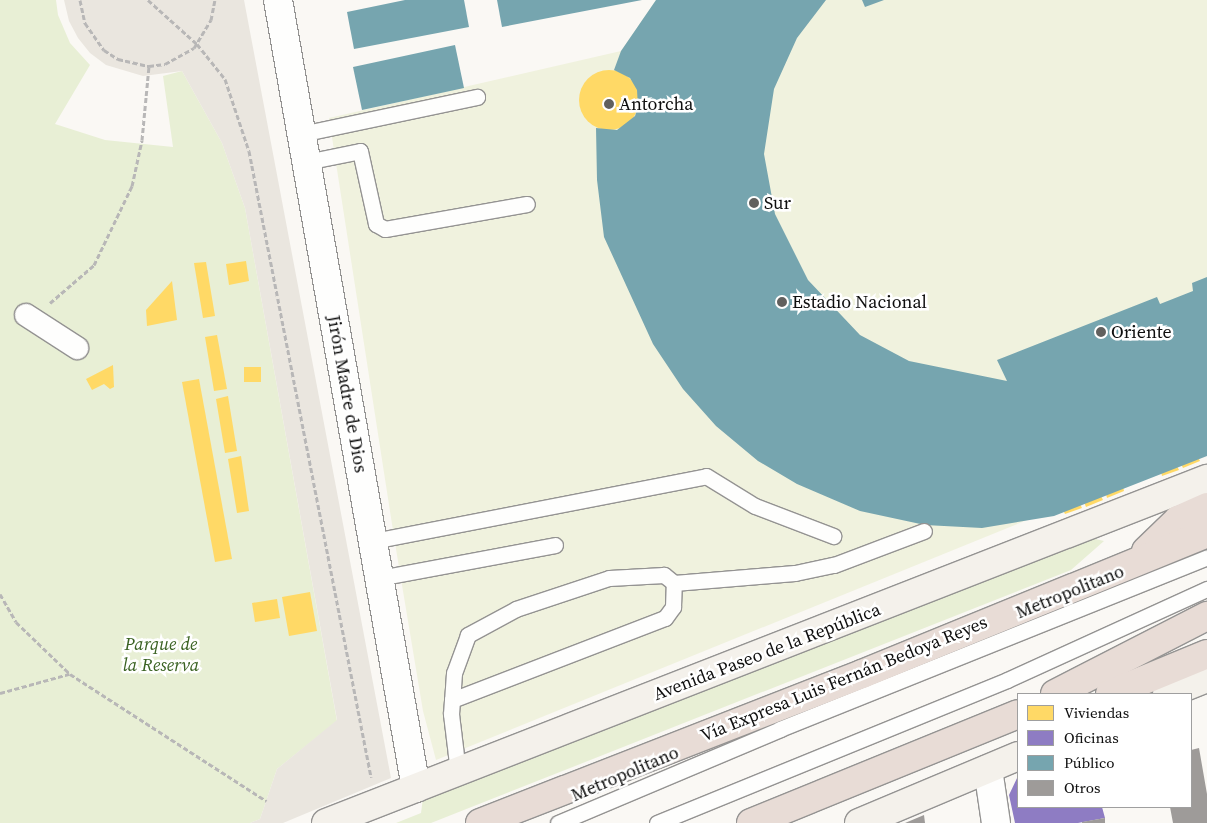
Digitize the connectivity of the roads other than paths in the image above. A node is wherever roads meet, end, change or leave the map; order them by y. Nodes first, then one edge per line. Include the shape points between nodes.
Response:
1 (278, 0) edge
2 (477, 98) dead end
3 (301, 134) junction
4 (306, 162) junction
5 (527, 204) dead end
6 (26, 314) road end
7 (77, 348) dead end
8 (1207, 479) edge
9 (1207, 507) edge
10 (924, 530) dead end
11 (1207, 533) edge
12 (833, 536) dead end
13 (373, 541) junction
14 (555, 545) dead end
15 (1207, 557) edge
16 (1135, 562) junction
17 (380, 578) junction
18 (674, 583) junction
19 (1207, 589) edge
20 (1207, 616) edge
21 (1207, 654) edge
22 (1207, 678) edge
23 (1057, 693) edge
24 (1112, 693) edge
25 (1170, 693) edge
26 (452, 700) junction
27 (1017, 714) edge
28 (1017, 756) edge
29 (988, 769) junction
30 (458, 772) junction
31 (416, 788) junction
32 (326, 823) edge
33 (480, 823) edge
34 (558, 823) edge
35 (657, 823) edge
36 (751, 823) edge
37 (859, 823) edge
38 (996, 823) edge

1 - 3 street, Jirón Madre de Dios
2 - 3 lane
3 - 4 street, Jirón Madre de Dios
4 - 5 lane via 360,151 376,224 385,230
4 - 13 street, Jirón Madre de Dios
6 - 7 street
8 - 30 main road, Avenida Paseo de la República
9 - 16 highway via 1178,520
10 - 18 lane via 834,565 795,574
11 - 16 highway, Vía Expresa Luis Fernán Bedoya Reyes
12 - 13 lane via 755,506 706,476
13 - 17 street, Jirón Madre de Dios
14 - 17 lane
15 - 34 lane, Metropolitano
16 - 33 highway, Vía Expresa Luis Fernán Bedoya Reyes via 862,674
17 - 31 street, Jirón Madre de Dios
18 - 26 lane via 673,607 665,618
18 - 26 lane via 664,575 609,578 493,619 468,636 459,653
19 - 35 lane via 1007,680
20 - 23 highway
21 - 24 highway
22 - 25 main road
26 - 30 lane
27 - 36 highway
28 - 29 main road
29 - 37 main road
29 - 38 street
30 - 31 main road, Avenida Paseo de la República
31 - 32 main road, Avenida Paseo de la República

